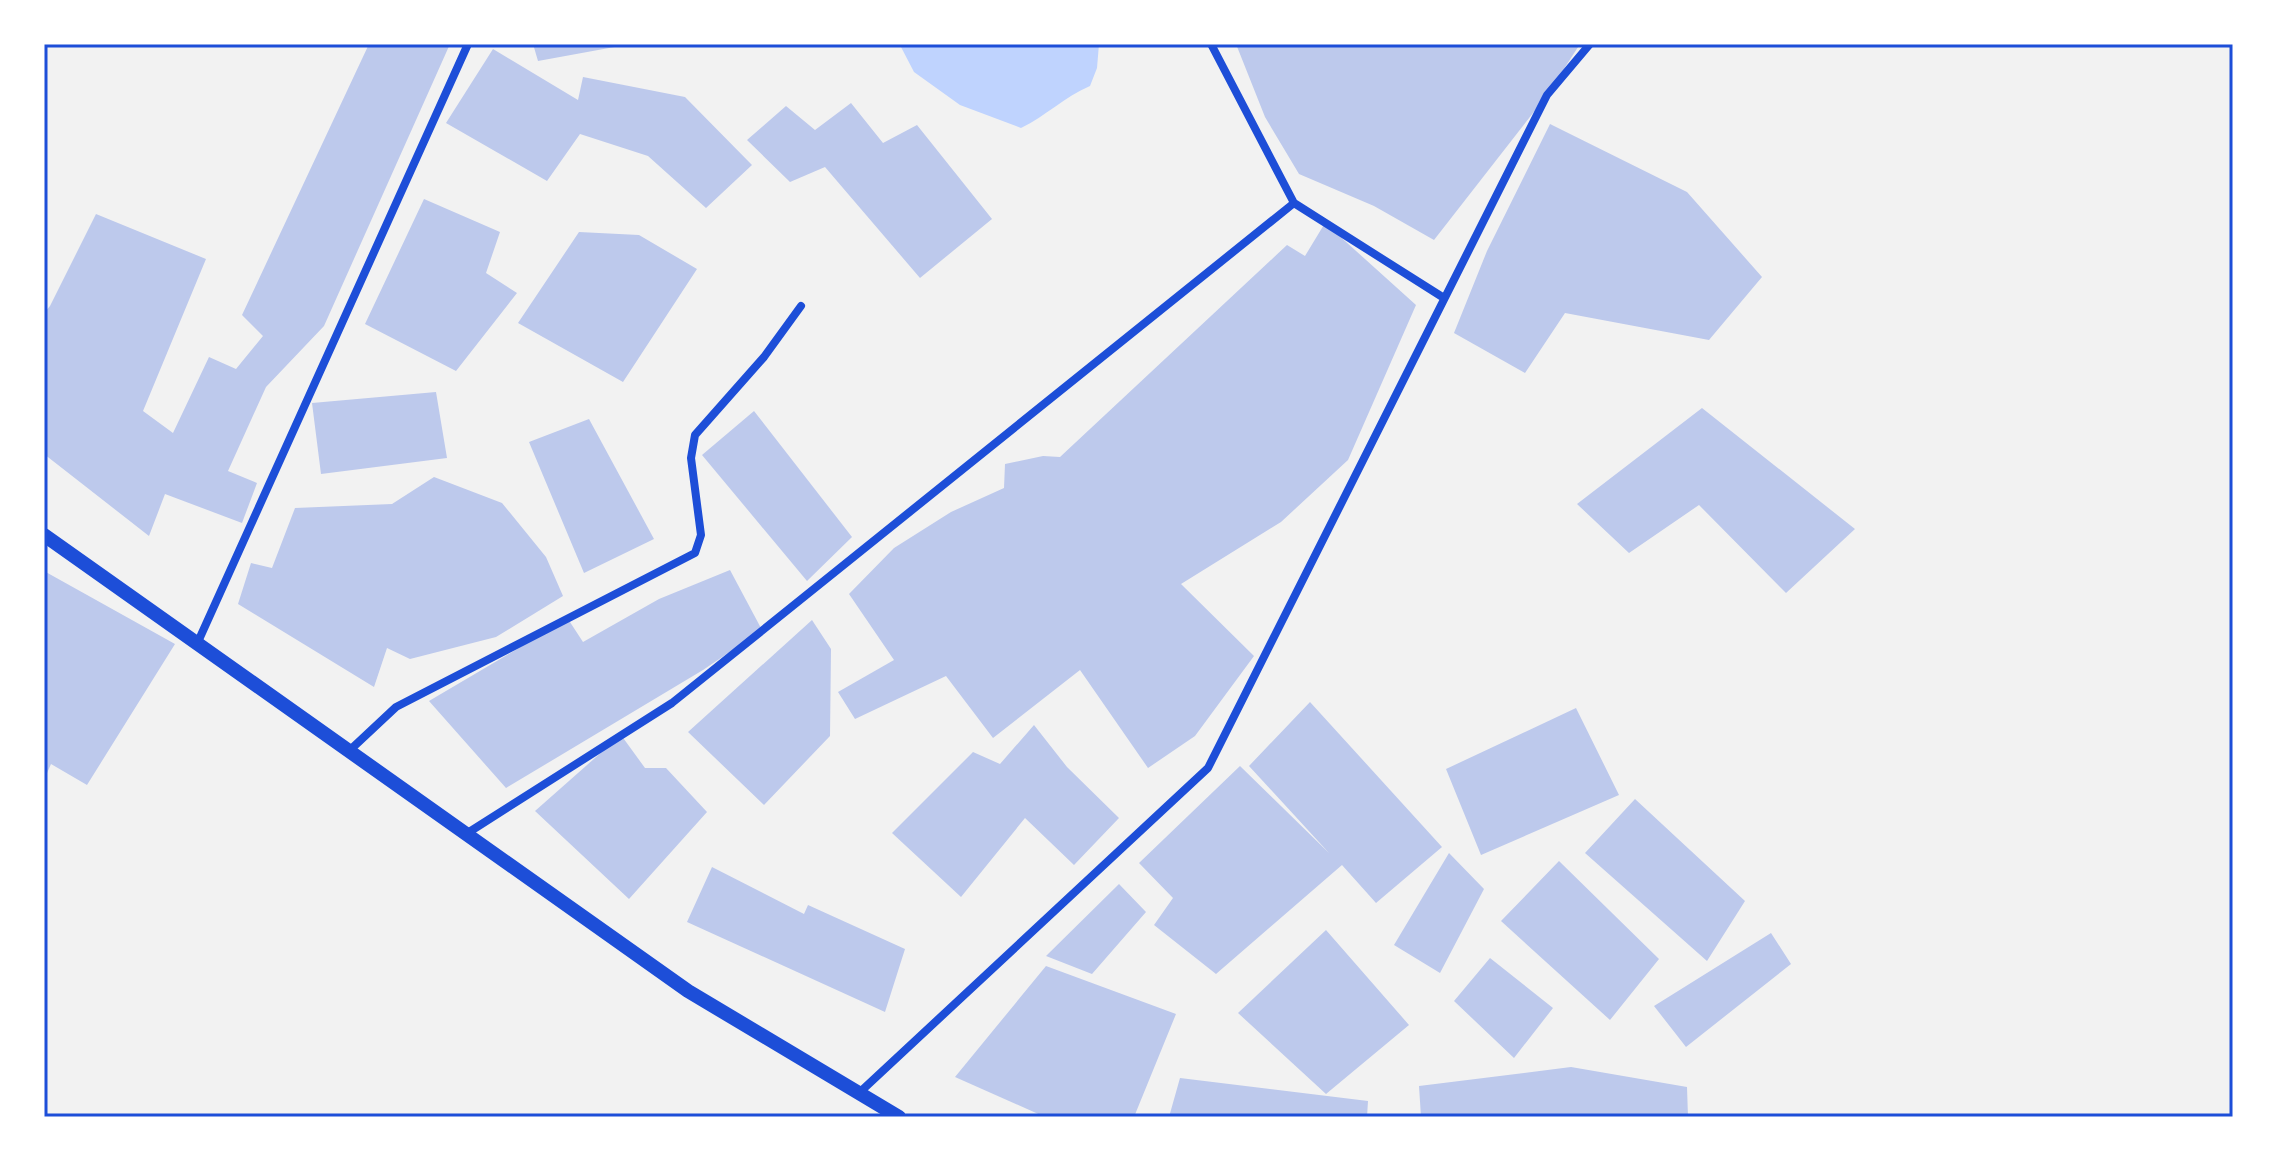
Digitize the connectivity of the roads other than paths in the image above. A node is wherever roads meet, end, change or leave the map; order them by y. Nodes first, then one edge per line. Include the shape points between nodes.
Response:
1 (468, 44) edge
2 (1211, 44) edge
3 (1590, 44) edge
4 (1294, 203) junction
5 (1444, 298) junction
6 (801, 306) dead end
7 (44, 535) edge
8 (197, 644) junction
9 (349, 751) junction
10 (466, 834) junction
11 (859, 1093) junction
12 (899, 1117) edge

1 - 8 street
2 - 4 street
3 - 5 street via 1547,95
4 - 5 street
4 - 10 street via 672,703
5 - 11 street via 1208,768
6 - 9 street via 695,435 691,458 701,535 695,553 396,707
7 - 8 street
8 - 9 street
9 - 10 street
10 - 11 street via 688,991
11 - 12 street

